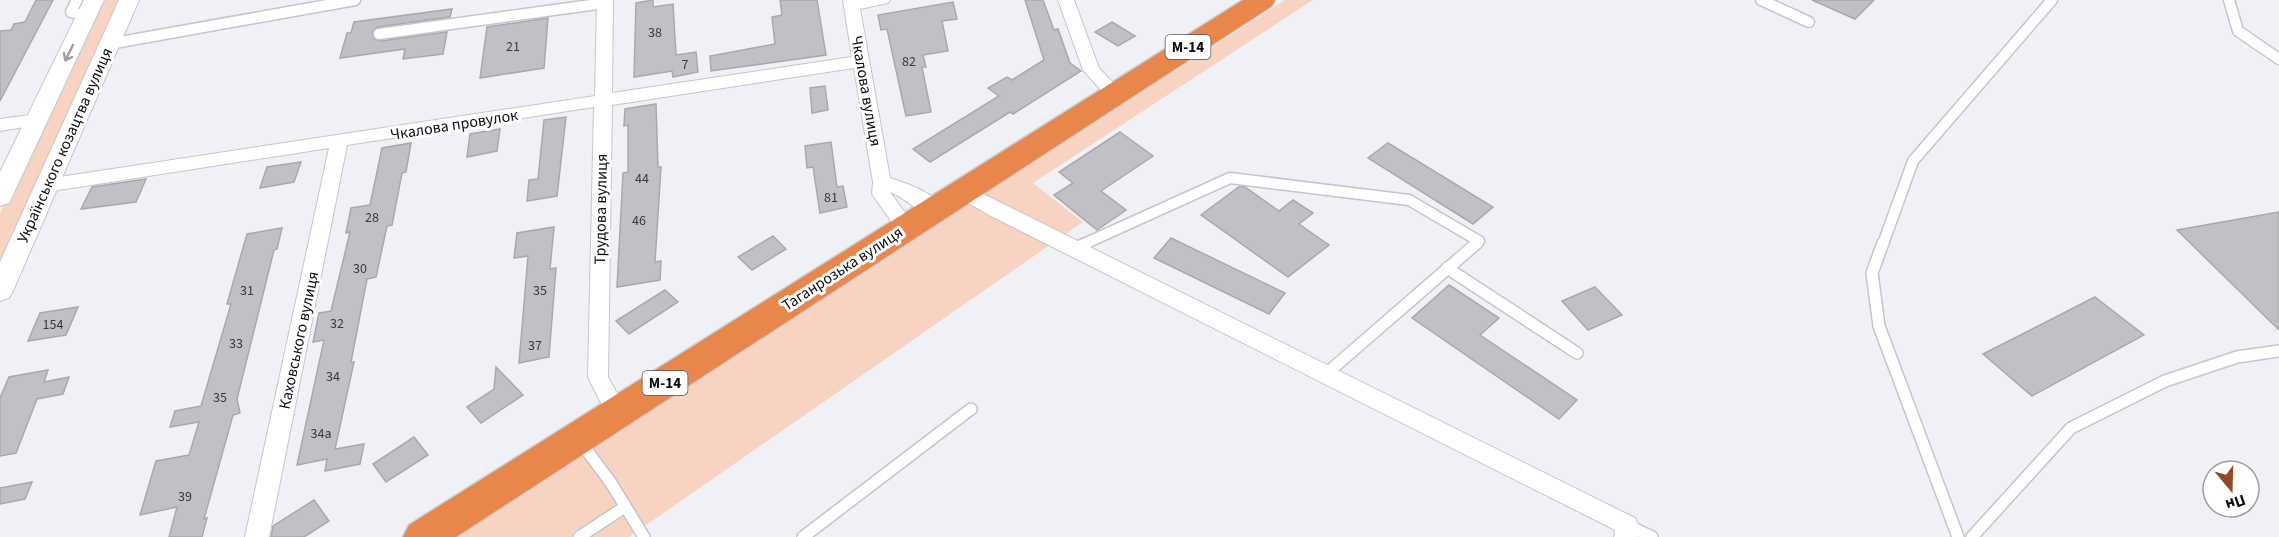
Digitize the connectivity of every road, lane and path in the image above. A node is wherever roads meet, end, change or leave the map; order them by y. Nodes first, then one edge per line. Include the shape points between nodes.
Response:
1 (129, 0) edge
2 (355, 0) edge
3 (882, 0) edge
4 (1066, 0) edge
5 (1262, 0) edge
6 (1761, 0) edge
7 (2052, 0) edge
8 (2229, 0) edge
9 (605, 1) edge
10 (852, 2) edge
11 (86, 6) edge
12 (1809, 22) dead end
13 (379, 34) dead end
14 (109, 44) junction
15 (2279, 59) edge
16 (862, 61) junction
17 (1114, 94) junction
18 (601, 101) junction
19 (37, 120) junction
20 (0, 125) edge
21 (339, 142) junction
22 (882, 182) junction
23 (46, 185) junction
24 (963, 191) junction
25 (0, 197) edge
26 (920, 218) junction
27 (1075, 248) junction
28 (1447, 268) junction
29 (0, 291) edge
30 (2279, 351) edge
31 (1576, 353) dead end
32 (1326, 374) junction
33 (971, 409) dead end
34 (617, 414) junction
35 (578, 438) junction
36 (625, 507) junction
37 (1627, 531) edge
38 (257, 537) edge
39 (423, 537) edge
40 (579, 537) edge
41 (644, 537) edge
42 (803, 537) edge
43 (1652, 537) edge
44 (1958, 537) edge
45 (1972, 537) edge

1 - 14 street, Українського козацтва вулиця
2 - 14 lane
3 - 10 street
4 - 17 street via 1091,70
5 - 17 highway, Таганрозька вулиця / М-14
6 - 12 lane
7 - 44 lane via 1913,161 1872,273 1879,326
8 - 15 lane via 2238,31
9 - 13 lane
9 - 18 street, Трудова вулиця
10 - 16 street, Чкалова вулиця
11 -> 19 street, Українського козацтва вулиця
14 - 23 street, Українського козацтва вулиця
16 - 18 street, Чкалова провулок
16 - 22 street, Чкалова вулиця
17 - 24 highway, Таганрозька вулиця / М-14
18 - 21 street, Чкалова провулок
18 - 34 street, Трудова вулиця via 598,377
19 - 20 street
19 - 25 street, Українського козацтва вулиця
21 - 23 street, Чкалова провулок
21 - 38 street, Каховського вулиця
22 - 26 street via 909,192
22 - 26 street, Чкалова вулиця via 881,194
23 - 29 street, Українського козацтва вулиця
24 - 26 highway, Таганрозька вулиця / М-14
24 - 27 street
26 - 34 highway, Таганрозька вулиця / М-14
27 - 28 lane via 1230,178 1409,200 1479,241
27 - 32 street
28 - 31 lane
28 - 32 lane
30 - 45 lane via 2237,357 2165,381 2072,428
32 - 37 street
33 - 42 lane
34 - 35 highway, Таганрозька вулиця / М-14
35 - 36 lane
35 - 39 highway, Таганрозька вулиця / М-14
36 - 40 lane
36 - 41 lane
37 - 43 lane

